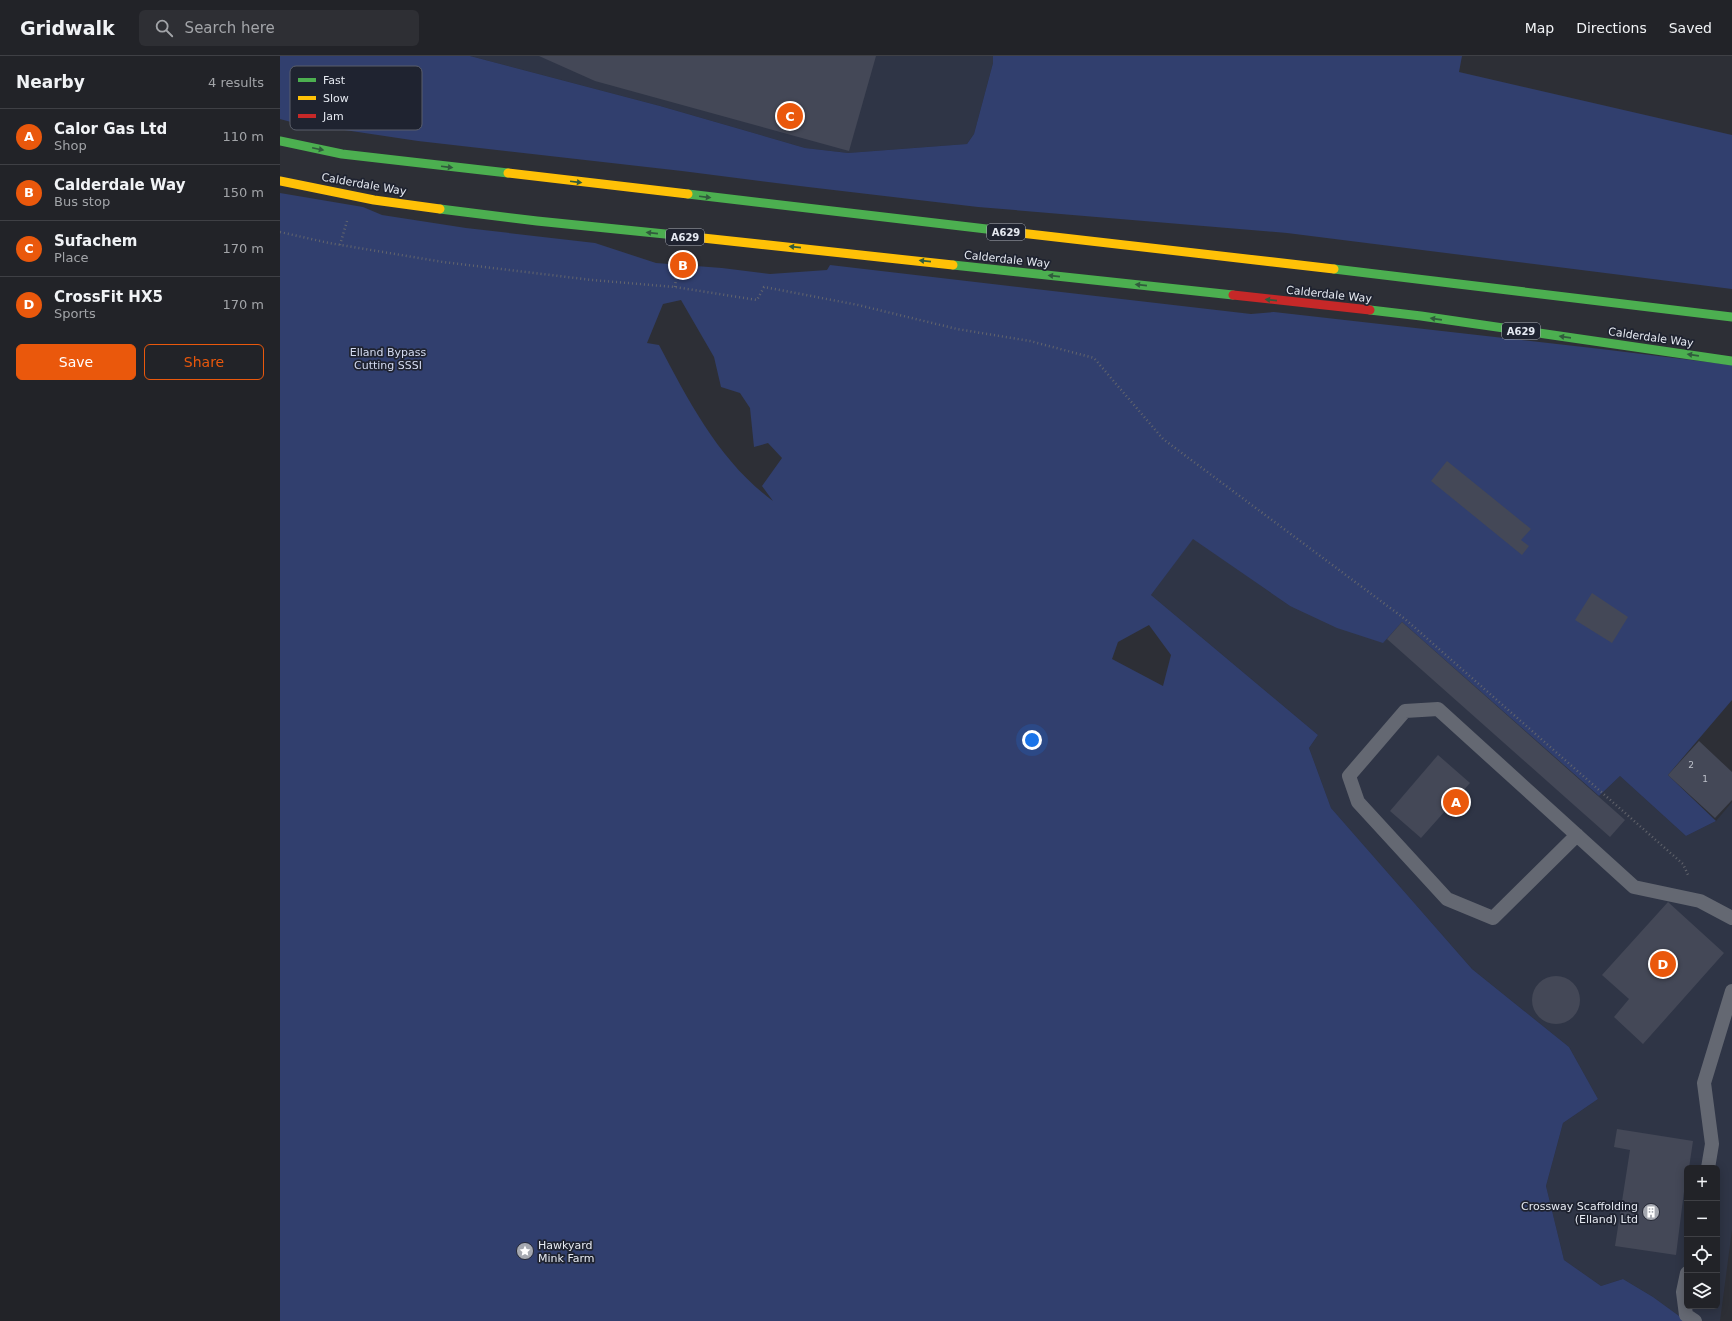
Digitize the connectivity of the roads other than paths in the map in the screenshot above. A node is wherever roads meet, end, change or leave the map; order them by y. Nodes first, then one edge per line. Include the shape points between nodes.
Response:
1 (280, 141) edge
2 (280, 181) edge
3 (1732, 317) edge
4 (1732, 361) edge
5 (1577, 835) junction
6 (1732, 918) edge
7 (1732, 991) edge
8 (1708, 1165) edge
9 (1684, 1287) edge
10 (1684, 1300) edge
11 (1685, 1309) edge
12 (1695, 1321) edge

1 -> 3 highway, A629 via 342,154 1446,281
4 -> 2 highway, Calderdale Way / A629 via 1421,316 537,221 374,200
5 - 5 lane via 1438,709 1405,711 1349,776 1358,802 1447,898 1494,918
5 - 6 lane via 1634,887 1700,901
7 - 8 lane via 1704,1084 1712,1144
9 - 10 lane
11 - 12 lane via 1686,1315

